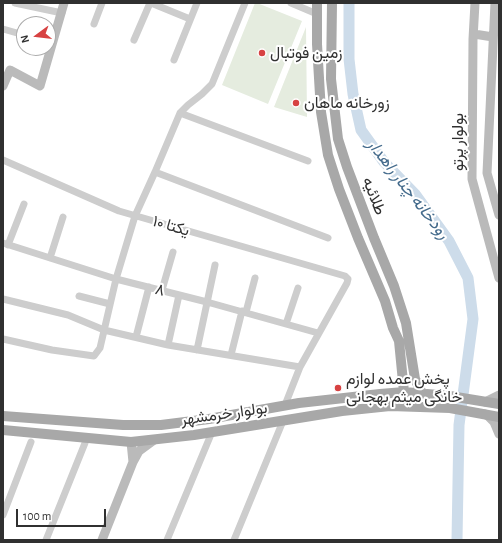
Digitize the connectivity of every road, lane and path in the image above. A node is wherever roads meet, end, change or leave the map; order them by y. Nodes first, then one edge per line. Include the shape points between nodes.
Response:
1 (14, 3) edge
2 (64, 3) edge
3 (102, 3) edge
4 (150, 3) edge
5 (197, 3) edge
6 (245, 3) edge
7 (291, 3) edge
8 (317, 3) edge
9 (332, 3) edge
10 (475, 3) edge
11 (495, 3) edge
12 (62, 13) junction
13 (317, 14) junction
14 (190, 19) junction
15 (94, 24) dead end
16 (56, 28) edge
17 (3, 29) edge
18 (16, 33) edge
19 (474, 34) junction
20 (493, 38) junction
21 (134, 40) dead end
22 (47, 56) edge
23 (174, 60) dead end
24 (3, 86) edge
25 (180, 113) junction
26 (3, 160) edge
27 (308, 161) dead end
28 (155, 172) junction
29 (24, 204) dead end
30 (499, 213) edge
31 (135, 216) junction
32 (64, 217) dead end
33 (328, 238) dead end
34 (6, 244) edge
35 (173, 252) dead end
36 (50, 258) junction
37 (215, 265) dead end
38 (255, 278) dead end
39 (499, 278) edge
40 (116, 279) junction
41 (149, 287) junction
42 (298, 288) dead end
43 (162, 290) junction
44 (179, 295) junction
45 (79, 296) dead end
46 (3, 299) edge
47 (207, 302) junction
48 (110, 304) junction
49 (244, 312) junction
50 (286, 324) junction
51 (104, 330) junction
52 (318, 333) junction
53 (136, 337) junction
54 (3, 339) edge
55 (168, 345) junction
56 (197, 350) junction
57 (231, 355) junction
58 (300, 366) junction
59 (404, 392) junction
60 (422, 393) junction
61 (499, 395) edge
62 (485, 402) junction
63 (499, 404) edge
64 (285, 405) junction
65 (486, 414) junction
66 (3, 416) edge
67 (499, 417) edge
68 (283, 421) junction
69 (3, 430) edge
70 (212, 432) junction
71 (499, 434) edge
72 (155, 439) junction
73 (31, 442) dead end
74 (132, 442) junction
75 (85, 443) dead end
76 (133, 462) junction
77 (3, 515) edge
78 (46, 540) edge
79 (102, 540) edge
80 (167, 540) edge
81 (234, 540) edge

1 - 12 street
2 - 12 main road
3 - 15 street
4 - 14 street
4 - 21 street
5 - 14 street
6 - 25 street via 212,84
7 - 13 street
8 - 13 main road, طلائیه
9 - 60 main road, طلائیه via 332,79 338,139 394,286 406,323 415,380
10 - 19 main road, بولوار پرتو
11 - 20 main road, بولوار پرتو
12 - 16 main road
13 - 59 main road, طلائیه via 321,112 328,155 399,341
14 - 23 street
17 - 18 street
19 - 20 main road
19 - 39 main road, بولوار پرتو via 472,178
20 - 30 main road, بولوار پرتو via 487,173
22 - 24 main road via 40,86 10,70
25 - 27 street
25 - 28 street
26 - 31 street, ۱۰ یکتا
28 - 31 street
28 - 33 street
29 - 34 street
31 - 40 street
31 - 52 street, ۱۰ یکتا via 345,276 348,279 347,283
32 - 36 street
34 - 36 street, ۸
35 - 43 street
36 - 40 street, ۸
37 - 47 street
38 - 49 street
40 - 41 street, ۸
40 - 48 street
41 - 43 street, ۸
41 - 53 street
42 - 50 street
43 - 44 street, ۸
44 - 47 street, ۸
44 - 55 street
45 - 48 street
46 - 51 street via 68,315
47 - 49 street, ۸
47 - 56 street
48 - 51 street
49 - 50 street, ۸
49 - 57 street
50 - 52 street, ۸
51 - 53 street
51 - 54 street via 100,348 94,356
52 - 58 street
53 - 55 street
55 - 56 street
56 - 57 street
57 - 58 street
58 - 64 street
59 - 60 main road
59 - 64 main road
60 - 62 main road
61 - 62 main road
62 - 63 main road
64 - 66 main road via 161,425 123,425
65 - 67 main road, بولوار خرمشهر
65 - 68 main road, بولوار خرمشهر via 450,408 390,406
65 - 71 main road via 494,422
68 - 70 main road, بولوار خرمشهر
68 - 81 street
69 - 74 main road, بولوار خرمشهر
70 - 72 main road, بولوار خرمشهر
70 - 80 street
72 - 74 main road, بولوار خرمشهر
72 - 76 main road via 139,451
73 - 77 street
74 - 76 main road
75 - 78 street
76 - 79 main road

